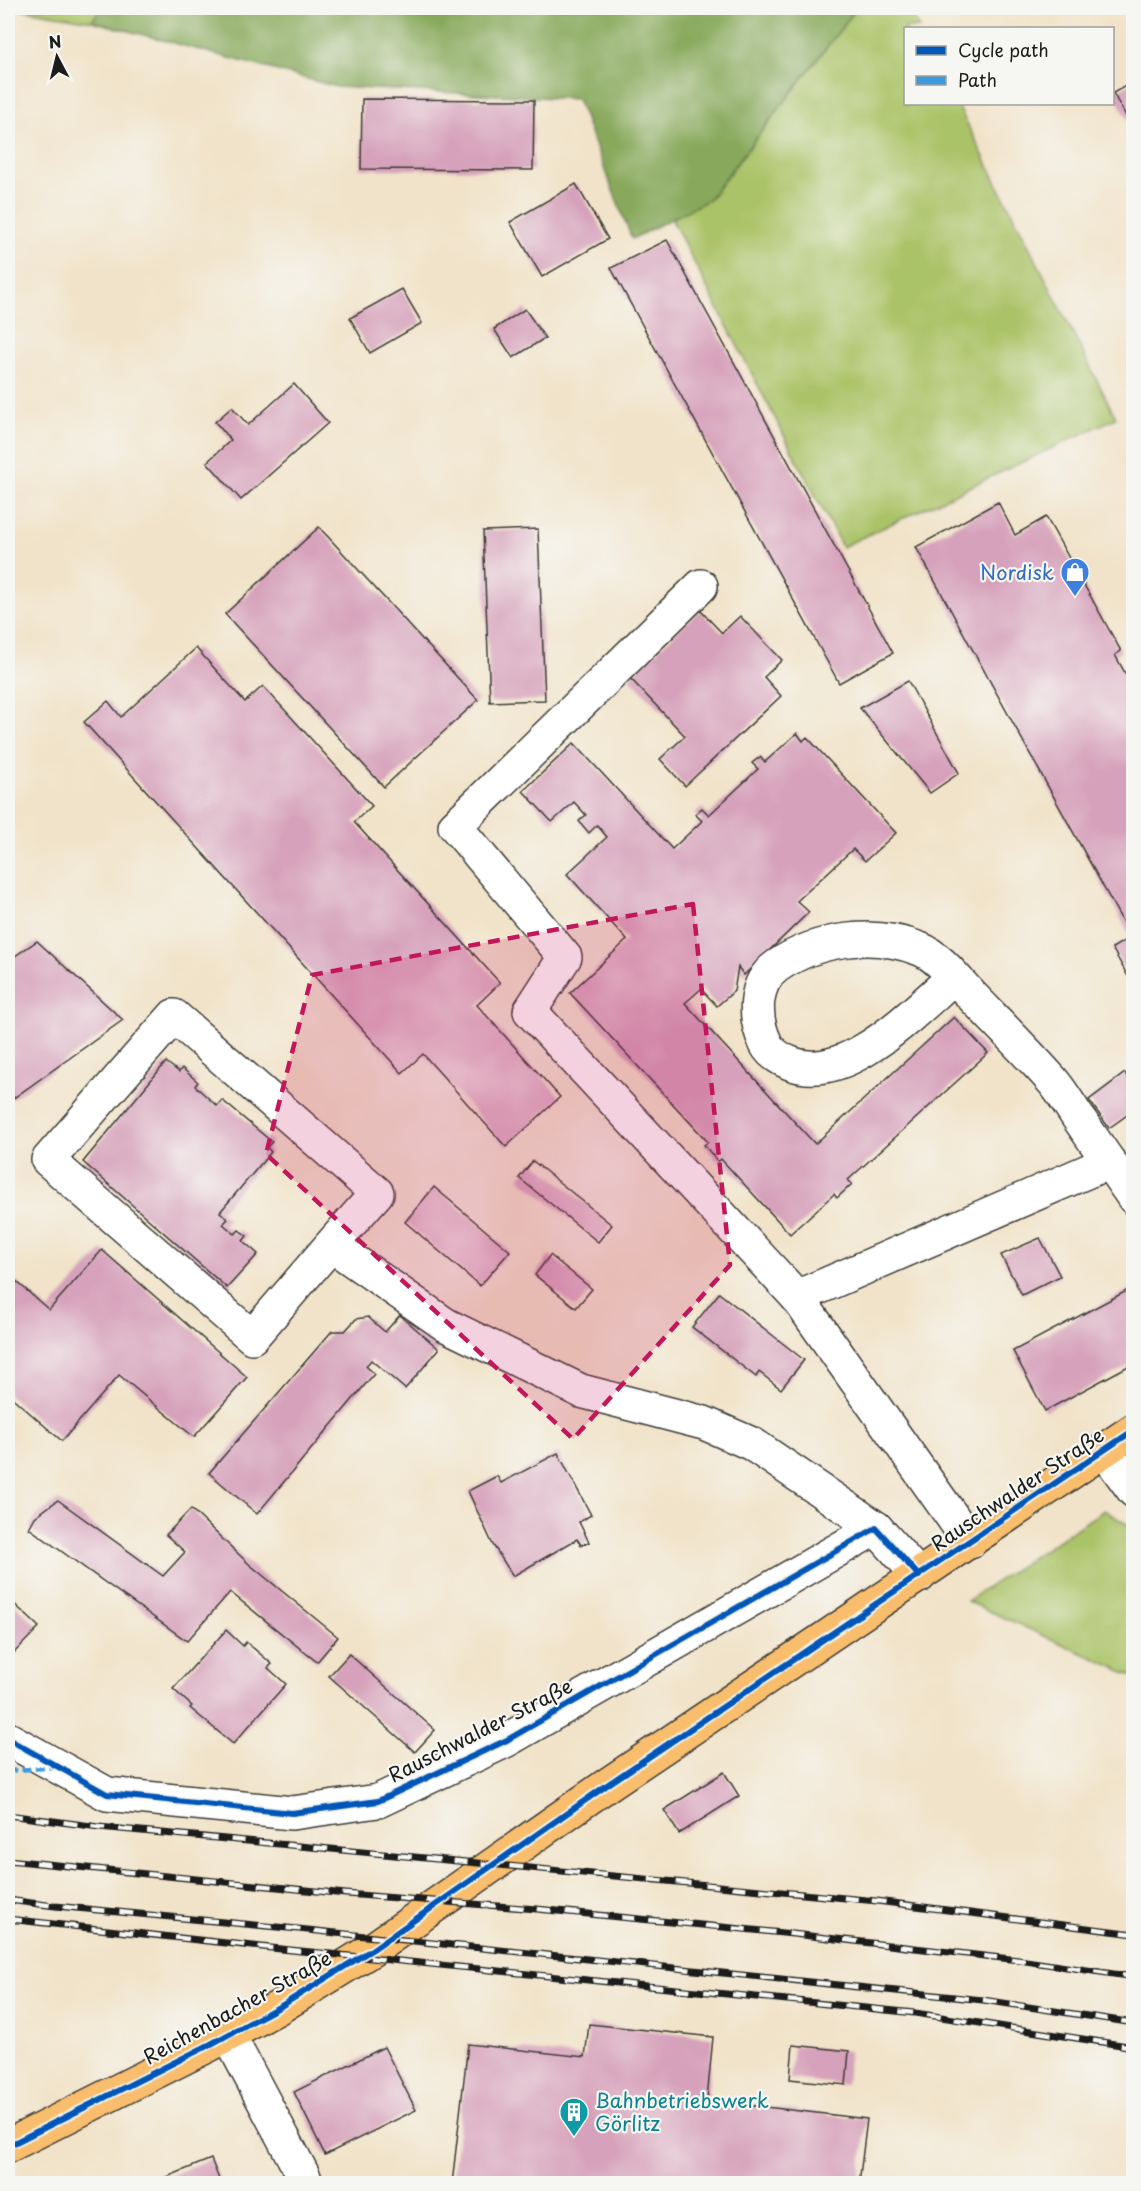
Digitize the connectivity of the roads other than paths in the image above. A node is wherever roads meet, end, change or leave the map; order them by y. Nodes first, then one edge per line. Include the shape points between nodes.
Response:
1 (701, 586) dead end
2 (954, 977) junction
3 (1109, 1162) junction
4 (1134, 1198) edge
5 (331, 1245) junction
6 (797, 1298) junction
7 (1134, 1430) edge
8 (1104, 1450) junction
9 (1134, 1491) edge
10 (876, 1528) junction
11 (970, 1542) junction
12 (919, 1576) junction
13 (8, 1739) edge
14 (472, 1881) joint
15 (228, 2034) junction
16 (8, 2146) edge
17 (306, 2184) edge

1 - 6 street via 455,826 566,957 530,1011
2 - 2 street via 882,1038 851,1059 834,1064 798,1066 778,1058 767,1047 759,1028 757,1000 774,968 798,953 823,946 852,939 882,939 922,949
2 - 3 street via 1052,1081
3 - 4 street
3 - 6 street
5 - 5 street via 252,1337 48,1160 174,1016 377,1193
5 - 10 street via 446,1325 581,1391 704,1423 752,1444
6 - 11 street
7 - 8 main road, Rauschwalder Straße
8 - 9 street
8 - 11 main road, Rauschwalder Straße
10 - 12 street, Rauschwalder Straße
10 - 13 street, Rauschwalder Straße via 507,1740 378,1801 292,1813 107,1794
11 - 12 main road, Rauschwalder Straße
12 - 14 main road, Rauschwalder Straße
14 - 15 main road, Reichenbacher Straße via 373,1949
15 - 16 main road, Reichenbacher Straße
15 - 17 street

